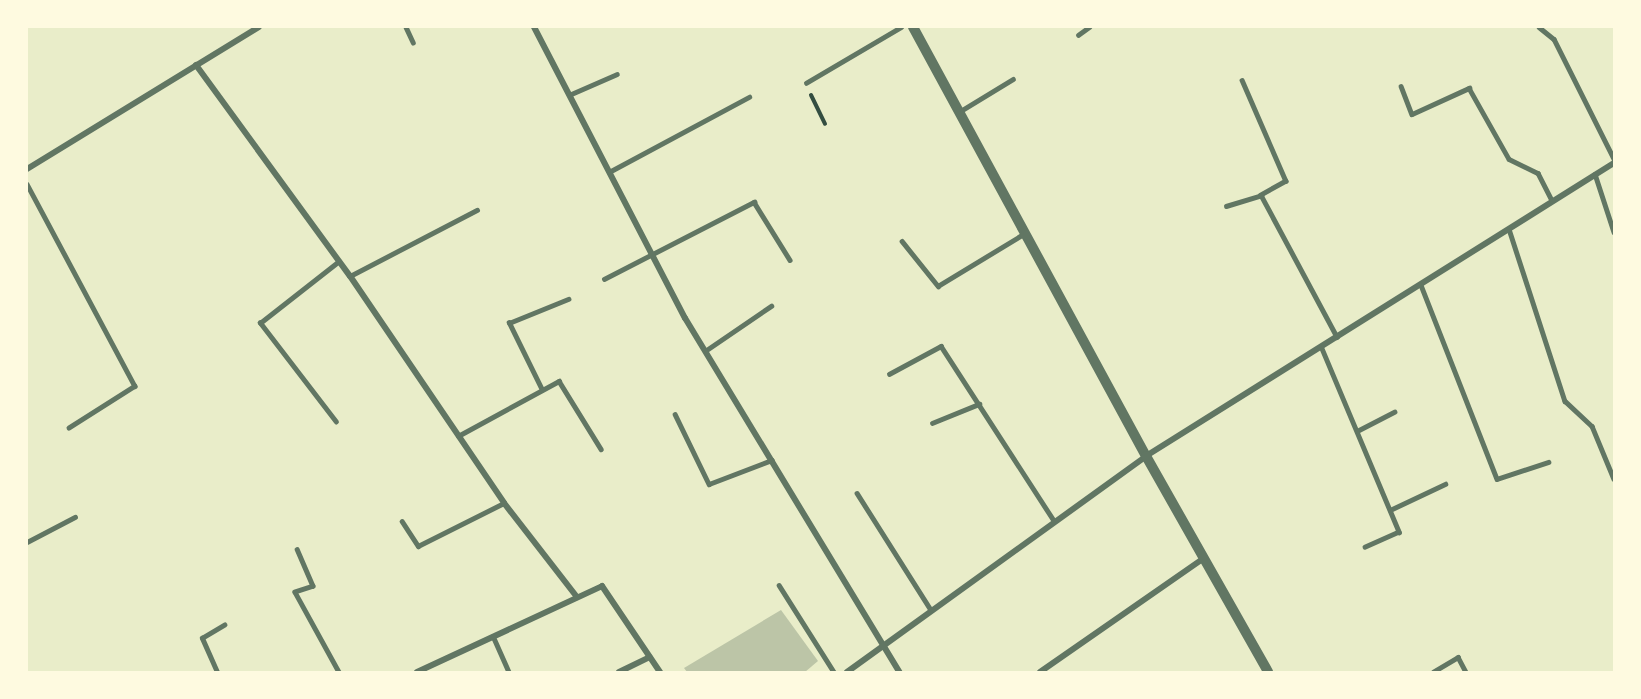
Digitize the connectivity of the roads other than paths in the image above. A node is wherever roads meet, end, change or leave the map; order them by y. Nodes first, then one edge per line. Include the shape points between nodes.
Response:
1 (259, 27) edge
2 (406, 27) edge
3 (534, 27) edge
4 (901, 27) edge
5 (913, 27) edge
6 (1089, 27) edge
7 (1539, 27) edge
8 (1078, 35) dead end
9 (413, 42) dead end
10 (196, 65) junction
11 (617, 74) dead end
12 (1014, 79) dead end
13 (1242, 80) dead end
14 (806, 83) road end
15 (1401, 86) dead end
16 (569, 95) junction
17 (749, 97) dead end
18 (959, 112) junction
19 (1614, 161) edge
20 (27, 170) edge
21 (609, 172) junction
22 (1595, 174) junction
23 (27, 184) edge
24 (1261, 195) junction
25 (1552, 201) junction
26 (1226, 206) dead end
27 (477, 210) dead end
28 (1509, 229) junction
29 (1024, 232) junction
30 (1614, 232) edge
31 (902, 241) dead end
32 (653, 256) junction
33 (790, 260) dead end
34 (339, 261) junction
35 (350, 276) junction
36 (604, 279) dead end
37 (1420, 285) junction
38 (568, 299) dead end
39 (771, 306) dead end
40 (1337, 337) junction
41 (1321, 346) junction
42 (705, 351) junction
43 (889, 374) dead end
44 (542, 390) junction
45 (979, 404) junction
46 (1394, 412) dead end
47 (675, 414) dead end
48 (336, 422) dead end
49 (932, 423) dead end
50 (69, 428) dead end
51 (1357, 431) junction
52 (458, 436) junction
53 (601, 449) dead end
54 (1146, 456) junction
55 (772, 460) junction
56 (1548, 462) dead end
57 (1614, 478) edge
58 (1445, 484) dead end
59 (857, 494) dead end
60 (504, 503) junction
61 (1390, 510) junction
62 (75, 517) dead end
63 (402, 521) dead end
64 (1054, 521) junction
65 (27, 542) edge
66 (1365, 547) dead end
67 (297, 549) dead end
68 (1204, 558) junction
69 (779, 585) dead end
70 (577, 597) junction
71 (931, 610) junction
72 (224, 626) dead end
73 (493, 636) junction
74 (884, 644) junction
75 (650, 657) junction
76 (217, 672) edge
77 (339, 672) edge
78 (417, 672) edge
79 (509, 672) edge
80 (619, 672) edge
81 (660, 672) edge
82 (834, 672) edge
83 (847, 672) edge
84 (899, 672) edge
85 (1040, 672) edge
86 (1268, 672) edge
87 (1433, 672) edge
88 (1466, 672) edge

1 - 10 street
2 - 9 lane
3 - 16 street
4 - 14 lane
5 - 18 street
6 - 8 lane
7 - 19 lane via 1554,39
10 - 20 street
10 - 34 street
11 - 16 lane
12 - 18 lane
13 - 24 lane via 1286,181
15 - 25 lane via 1412,114 1469,88 1509,159 1538,173
16 - 21 street
17 - 21 lane
18 - 29 street
19 - 22 street
21 - 32 street
22 - 25 street
22 - 30 lane
23 - 50 lane via 135,386
24 - 26 lane
24 - 40 lane
25 - 28 street
27 - 35 lane
28 - 37 street
28 - 57 lane via 1565,401 1592,426
29 - 31 lane via 938,286
29 - 54 street
32 - 33 lane via 754,202
32 - 36 lane
32 - 42 street
34 - 35 street
34 - 48 lane via 260,323
35 - 52 street
37 - 40 street
37 - 56 lane via 1497,479
38 - 44 lane via 509,323
39 - 42 lane
40 - 41 street
41 - 51 lane
41 - 54 street
42 - 55 street
43 - 45 lane via 941,346
44 - 52 lane
44 - 53 lane via 559,381
45 - 49 lane
45 - 64 lane
46 - 51 lane
47 - 55 lane via 710,484
51 - 61 lane
52 - 60 street
54 - 64 street
54 - 68 street
55 - 74 street
58 - 61 lane
59 - 71 lane
60 - 63 lane via 418,546
60 - 70 street
61 - 66 lane via 1399,532
62 - 65 lane
64 - 71 street
67 - 77 lane via 313,586 295,592
68 - 85 street
68 - 86 street
69 - 82 lane
70 - 73 street
70 - 75 street via 602,586
71 - 74 street
72 - 76 lane via 202,638
73 - 78 street
73 - 79 lane
74 - 83 street
74 - 84 street
75 - 80 street
75 - 81 street
87 - 88 lane via 1458,657

